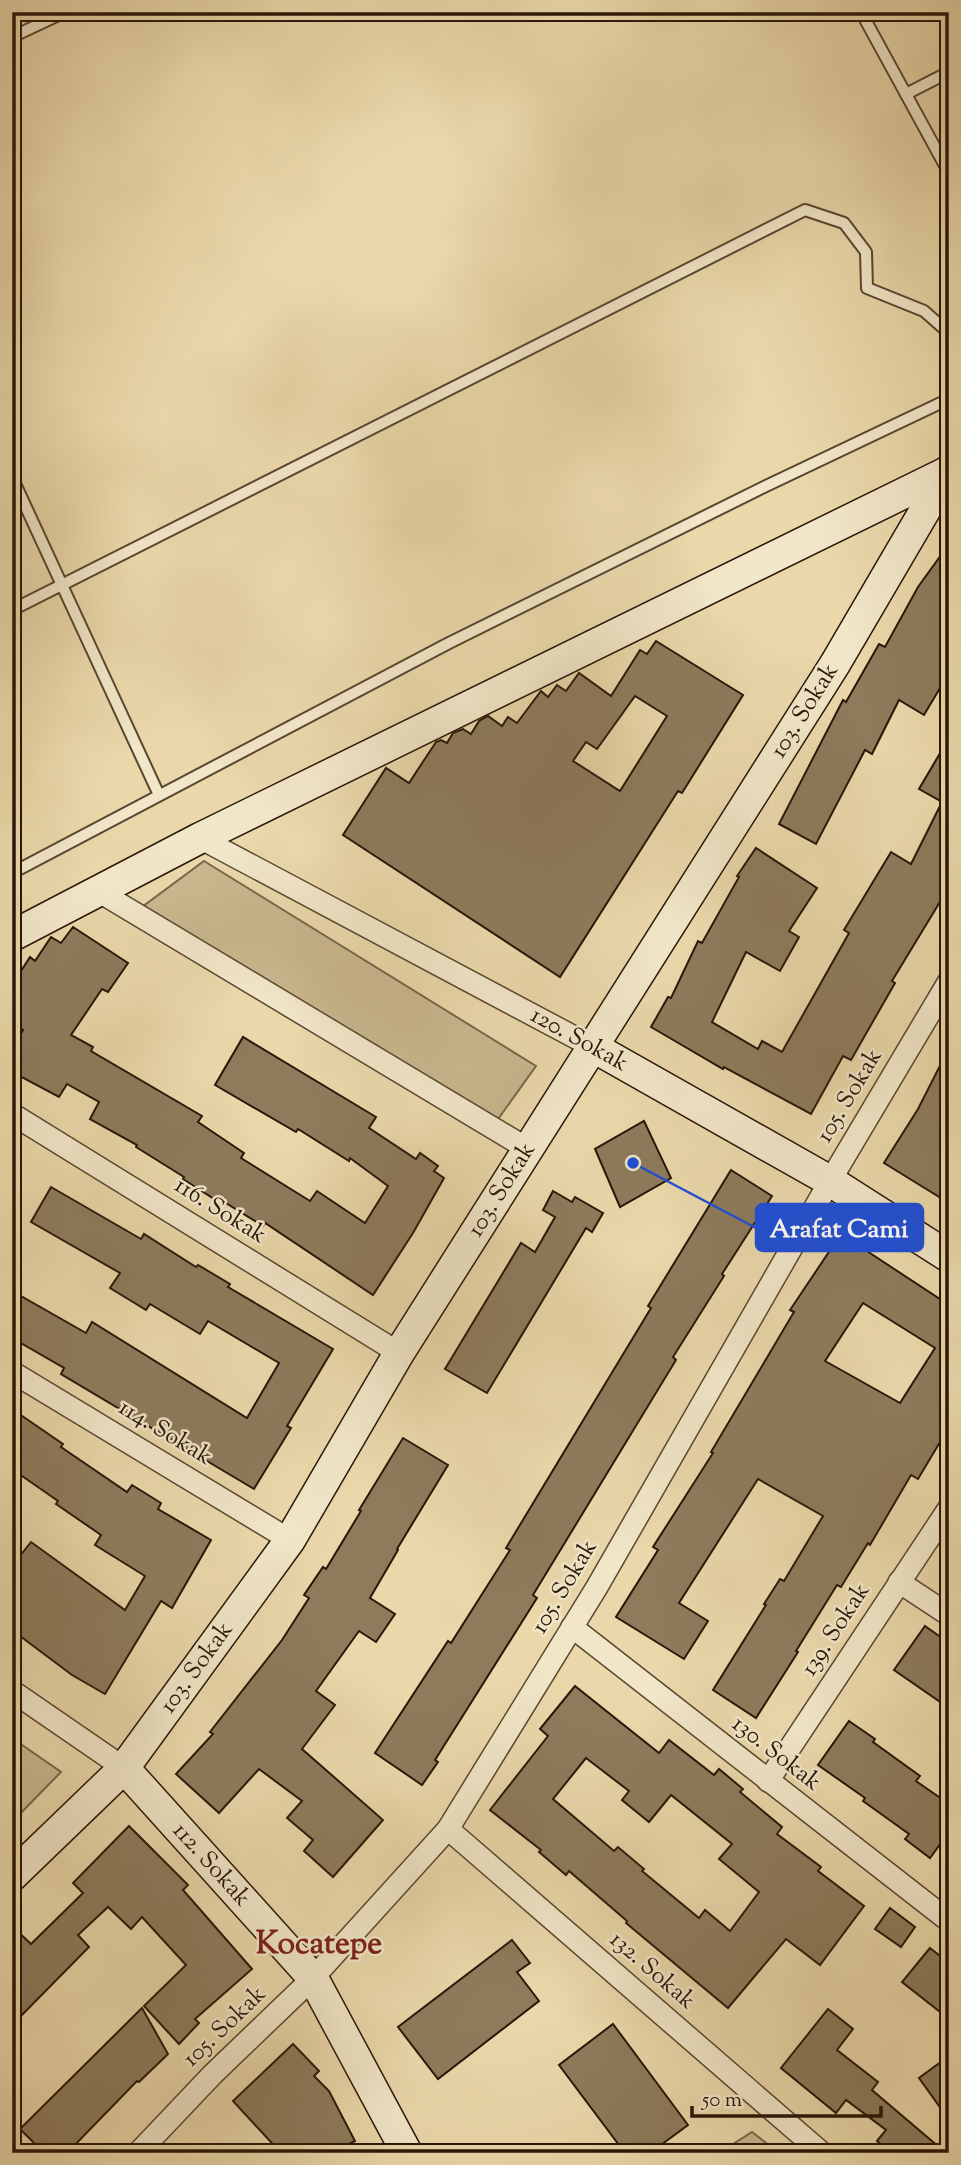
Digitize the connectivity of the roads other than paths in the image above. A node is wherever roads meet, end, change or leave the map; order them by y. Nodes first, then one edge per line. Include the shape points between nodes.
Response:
1 (65, 12) edge
2 (861, 12) edge
3 (12, 37) edge
4 (949, 72) edge
5 (906, 94) junction
6 (949, 173) edge
7 (949, 332) edge
8 (949, 399) edge
9 (948, 471) edge
10 (12, 477) edge
11 (62, 583) junction
12 (12, 610) edge
13 (159, 795) junction
14 (200, 838) junction
15 (12, 873) edge
16 (98, 891) junction
17 (12, 936) edge
18 (949, 981) edge
19 (593, 1047) junction
20 (12, 1114) edge
21 (528, 1149) junction
22 (830, 1181) junction
23 (949, 1257) edge
24 (400, 1353) junction
25 (12, 1371) edge
26 (949, 1508) edge
27 (290, 1539) junction
28 (899, 1582) junction
29 (949, 1615) edge
30 (572, 1627) junction
31 (12, 1691) edge
32 (124, 1769) junction
33 (768, 1781) junction
34 (448, 1829) junction
35 (12, 1876) edge
36 (949, 1921) edge
37 (313, 1979) junction
38 (138, 2153) edge
39 (407, 2153) edge
40 (822, 2153) edge

1 - 3 lane
2 - 5 lane
4 - 5 lane
5 - 6 lane
7 - 11 lane via 924,311 867,288 866,252 844,223 805,210
8 - 13 lane via 449,643
9 - 14 street, 103. Sokak
9 - 19 street, 103. Sokak via 835,664
10 - 11 lane
11 - 12 lane
11 - 13 lane
13 - 15 lane
14 - 16 street, 103. Sokak
14 - 19 street, 120. Sokak
16 - 17 street, 103. Sokak
16 - 21 street
18 - 22 street, 105. Sokak
19 - 21 street, 103. Sokak
19 - 22 street, 120. Sokak
20 - 24 street, 116. Sokak
21 - 24 street, 103. Sokak
22 - 23 street, 120. Sokak
22 - 30 street, 105. Sokak
24 - 27 street, 103. Sokak
25 - 27 street, 114. Sokak
26 - 28 street, 139. Sokak
27 - 32 street, 103. Sokak
28 - 29 street
28 - 33 street, 139. Sokak
30 - 33 street, 130. Sokak
30 - 34 street, 105. Sokak
31 - 32 street, 112. Sokak
32 - 35 street, 103. Sokak
32 - 37 street, 112. Sokak
33 - 36 street, 130. Sokak
34 - 37 street, 105. Sokak
34 - 40 street, 132. Sokak
37 - 38 street, 105. Sokak
37 - 39 street, 112. Sokak

